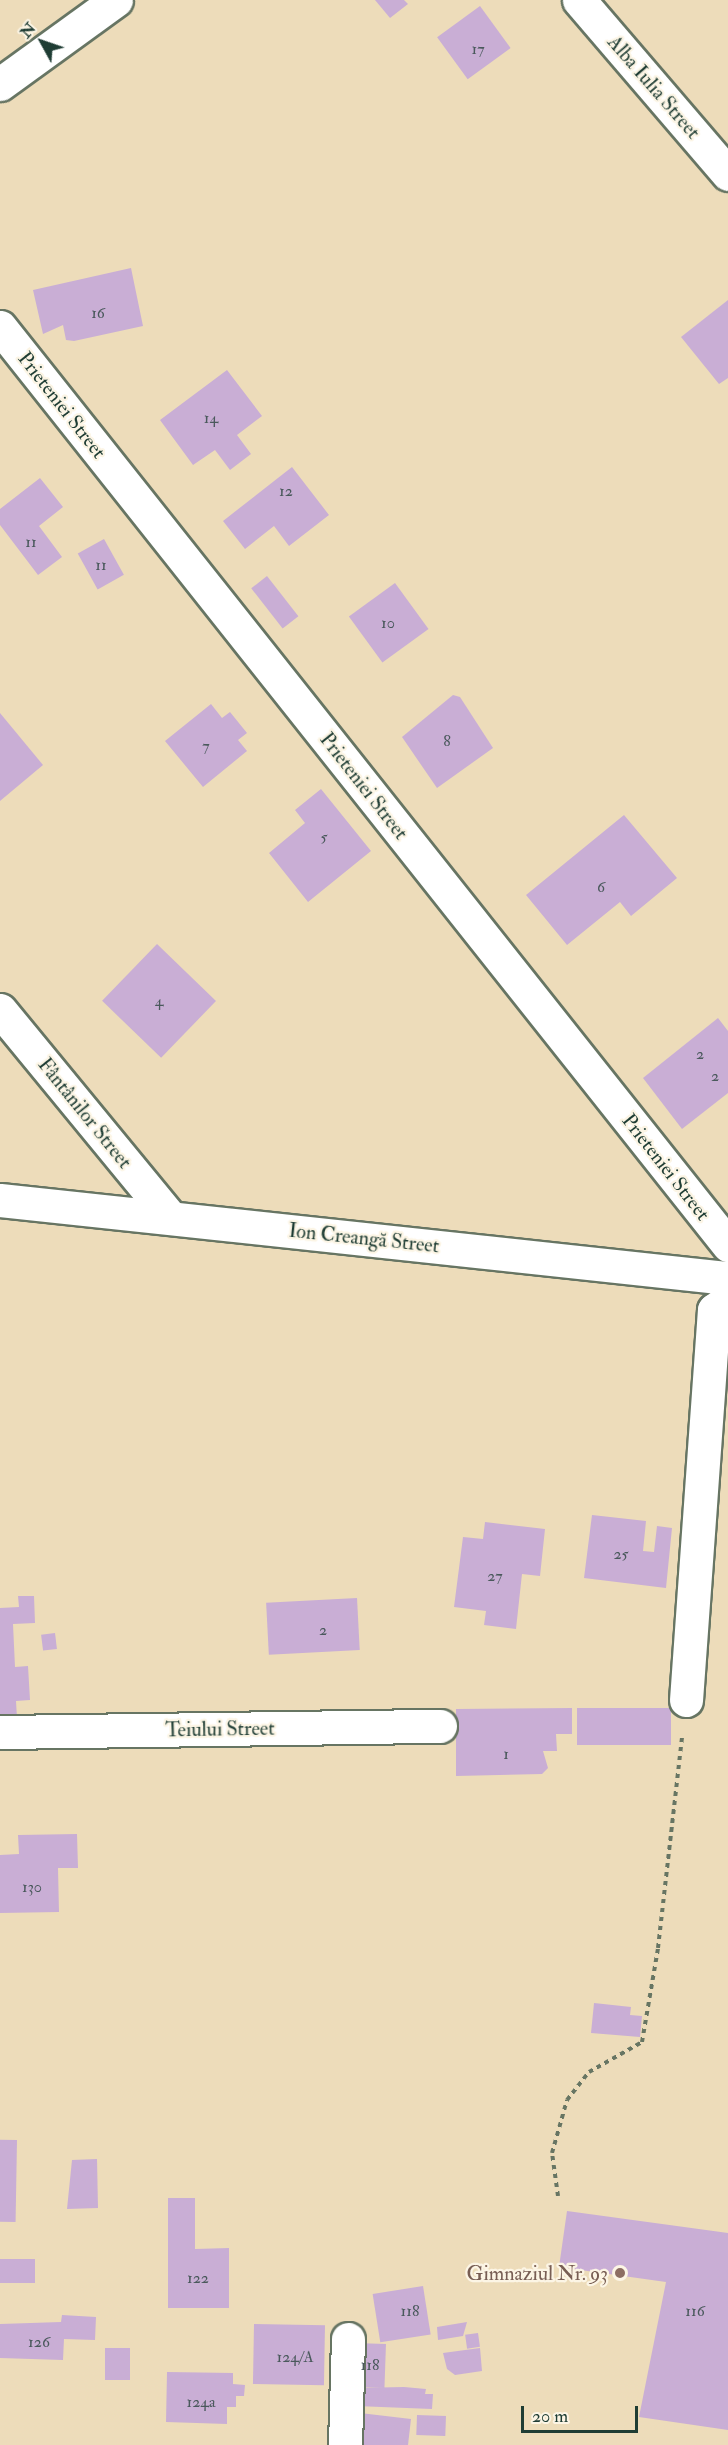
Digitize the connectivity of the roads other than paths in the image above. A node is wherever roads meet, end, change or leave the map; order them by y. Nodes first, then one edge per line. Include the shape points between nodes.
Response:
1 (116, 0) edge
2 (579, 0) edge
3 (0, 84) edge
4 (728, 174) edge
5 (0, 327) edge
6 (0, 1011) edge
7 (0, 1200) edge
8 (170, 1216) junction
9 (728, 1245) edge
10 (728, 1278) edge
11 (728, 1300) edge
12 (686, 1700) road end
13 (440, 1726) dead end
14 (0, 1732) edge
15 (348, 2339) dead end
16 (345, 2445) edge

1 - 3 street
2 - 4 street, Alba Iulia Street
5 - 9 street, Prieteniei Street
6 - 8 street, Fântânilor Street
7 - 8 street, Ion Creangă Street
8 - 10 street, Ion Creangă Street
11 - 12 street via 714,1310
13 - 14 street, Teiului Street
15 - 16 street

